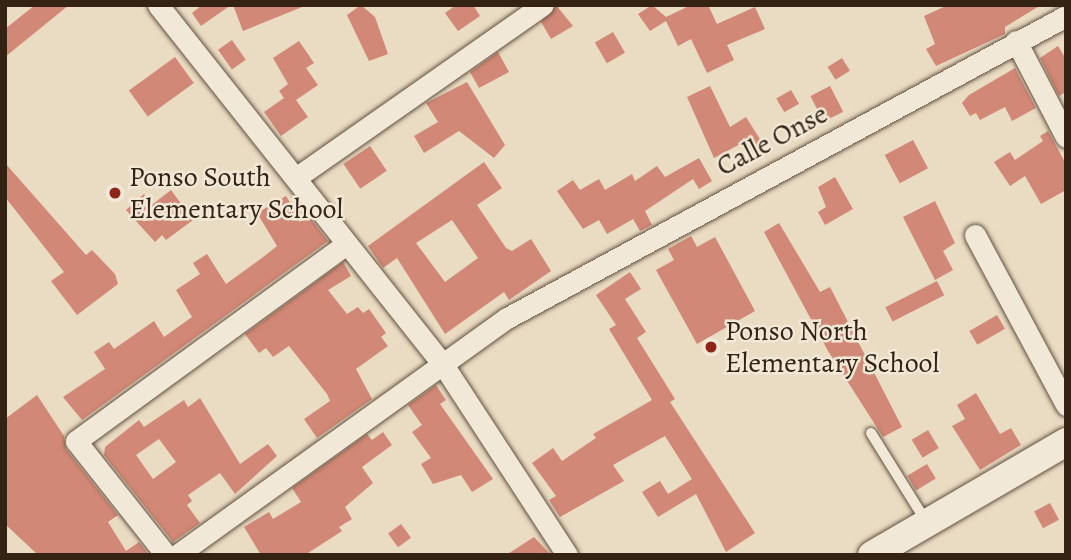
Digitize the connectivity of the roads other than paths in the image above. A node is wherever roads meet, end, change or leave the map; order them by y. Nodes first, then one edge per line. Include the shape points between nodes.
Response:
1 (158, 5) edge
2 (543, 5) edge
3 (1066, 16) edge
4 (1016, 41) junction
5 (1066, 137) edge
6 (297, 177) junction
7 (975, 235) dead end
8 (346, 244) junction
9 (442, 363) junction
10 (1066, 405) edge
11 (871, 433) dead end
12 (1066, 442) edge
13 (927, 523) junction
14 (166, 555) edge
15 (177, 555) edge
16 (567, 555) edge
17 (872, 555) edge

1 - 6 street
2 - 6 street
3 - 4 street, Calle Onse
4 - 5 street
4 - 9 street, Calle Onse via 507,318
6 - 8 street
7 - 10 street
8 - 9 street
8 - 14 street via 76,441
9 - 15 street, Calle Onse
9 - 16 street
11 - 13 lane
12 - 13 main road
13 - 17 main road

